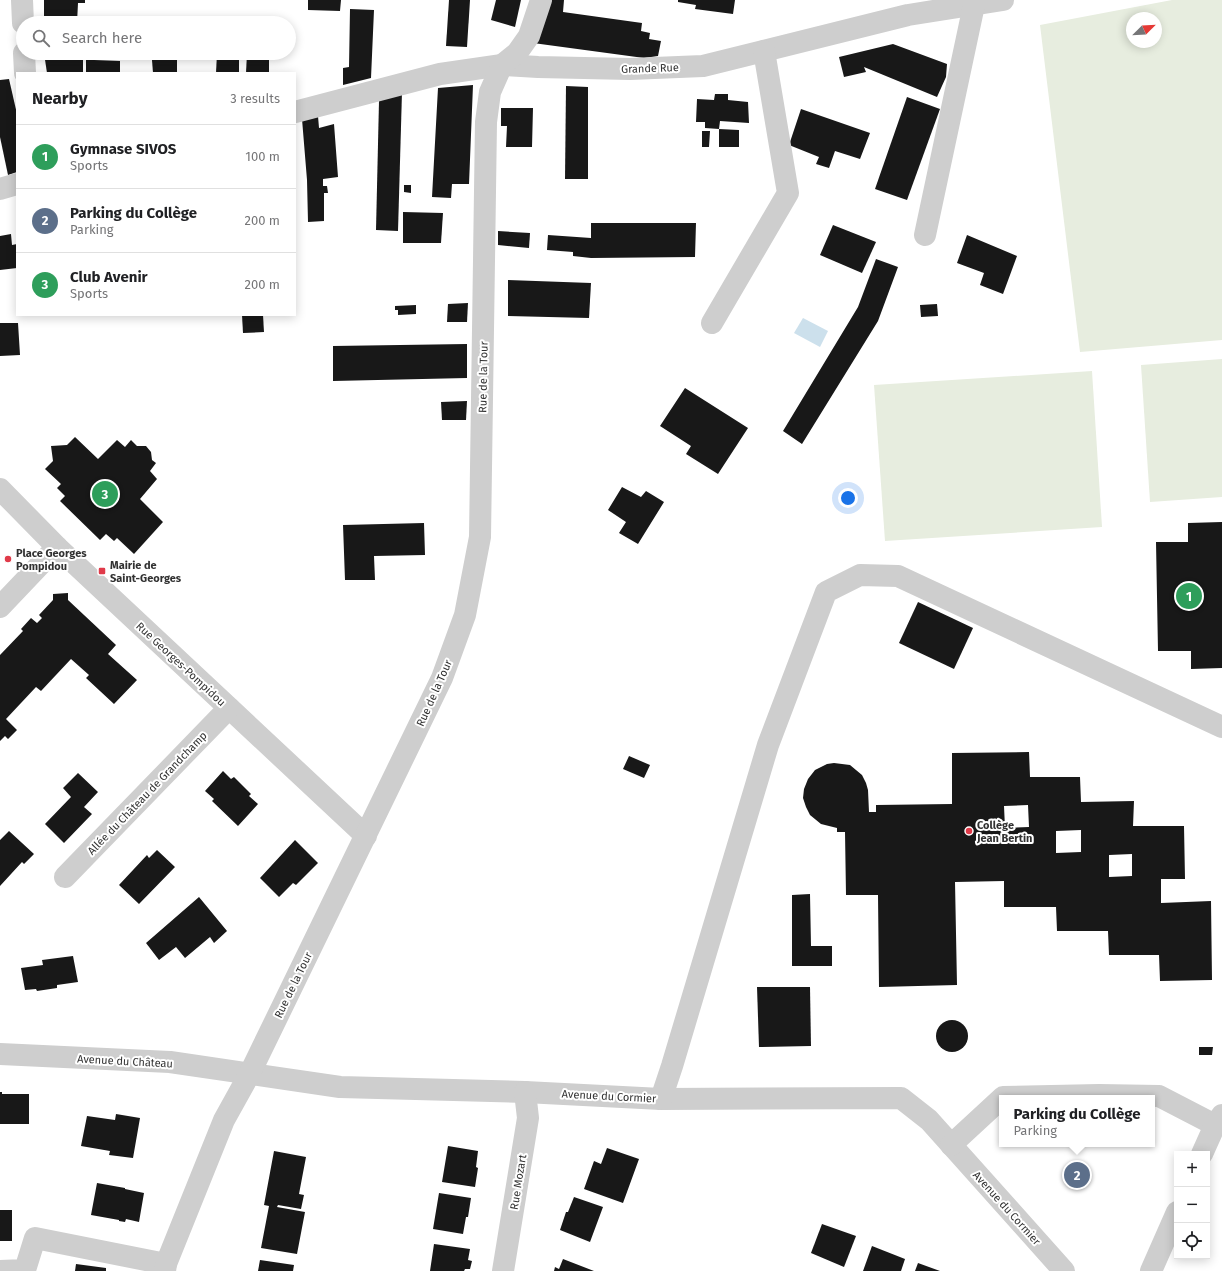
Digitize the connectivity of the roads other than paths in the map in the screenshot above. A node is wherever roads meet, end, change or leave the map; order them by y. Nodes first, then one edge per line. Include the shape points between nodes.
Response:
1 (22, 0) edge
2 (540, 0) edge
3 (1003, 0) edge
4 (974, 4) junction
5 (23, 16) edge
6 (764, 51) junction
7 (24, 60) edge
8 (502, 65) junction
9 (25, 72) edge
10 (296, 112) edge
11 (16, 184) edge
12 (0, 189) edge
13 (925, 234) dead end
14 (712, 323) dead end
15 (0, 489) edge
16 (58, 547) junction
17 (0, 607) edge
18 (229, 708) junction
19 (1222, 727) edge
20 (366, 836) junction
21 (65, 877) dead end
22 (0, 1054) edge
23 (250, 1073) junction
24 (525, 1092) junction
25 (1155, 1096) edge
26 (661, 1099) junction
27 (999, 1101) edge
28 (1218, 1120) edge
29 (951, 1145) junction
30 (1203, 1151) edge
31 (1174, 1219) edge
32 (165, 1267) edge
33 (0, 1271) edge
34 (503, 1271) edge
35 (1064, 1271) edge
36 (1151, 1271) edge

1 - 5 street
2 - 8 street via 529,36 517,53
3 - 4 street, Grande Rue
4 - 6 street, Grande Rue via 908,15
4 - 13 street
6 - 8 street, Grande Rue via 703,66 630,70
6 - 14 street via 788,193
7 - 9 street
8 - 10 street, Grande Rue via 440,74
8 - 20 street, Rue de la Tour via 490,92 486,122 480,537 465,615 442,678
11 - 12 street
15 - 16 street, Rue Georges-Pompidou
16 - 17 street
16 - 18 street, Rue Georges-Pompidou
18 - 20 street, Rue Georges-Pompidou
18 - 21 street, Allée du Château de Grandchamp
19 - 26 street via 898,576 860,575 826,592 768,745
20 - 23 street, Rue de la Tour
22 - 23 street, Avenue du Château via 170,1062
23 - 24 street, Avenue du Cormier via 331,1087
23 - 32 street, Rue de la Tour via 224,1120
24 - 26 street, Avenue du Cormier
24 - 34 street, Rue Mozart via 528,1118
25 - 28 street
26 - 29 street, Avenue du Cormier via 901,1098 929,1120
27 - 29 street
28 - 30 street
29 - 35 street, Avenue du Cormier
31 - 36 street
32 - 33 street via 35,1238 25,1270

